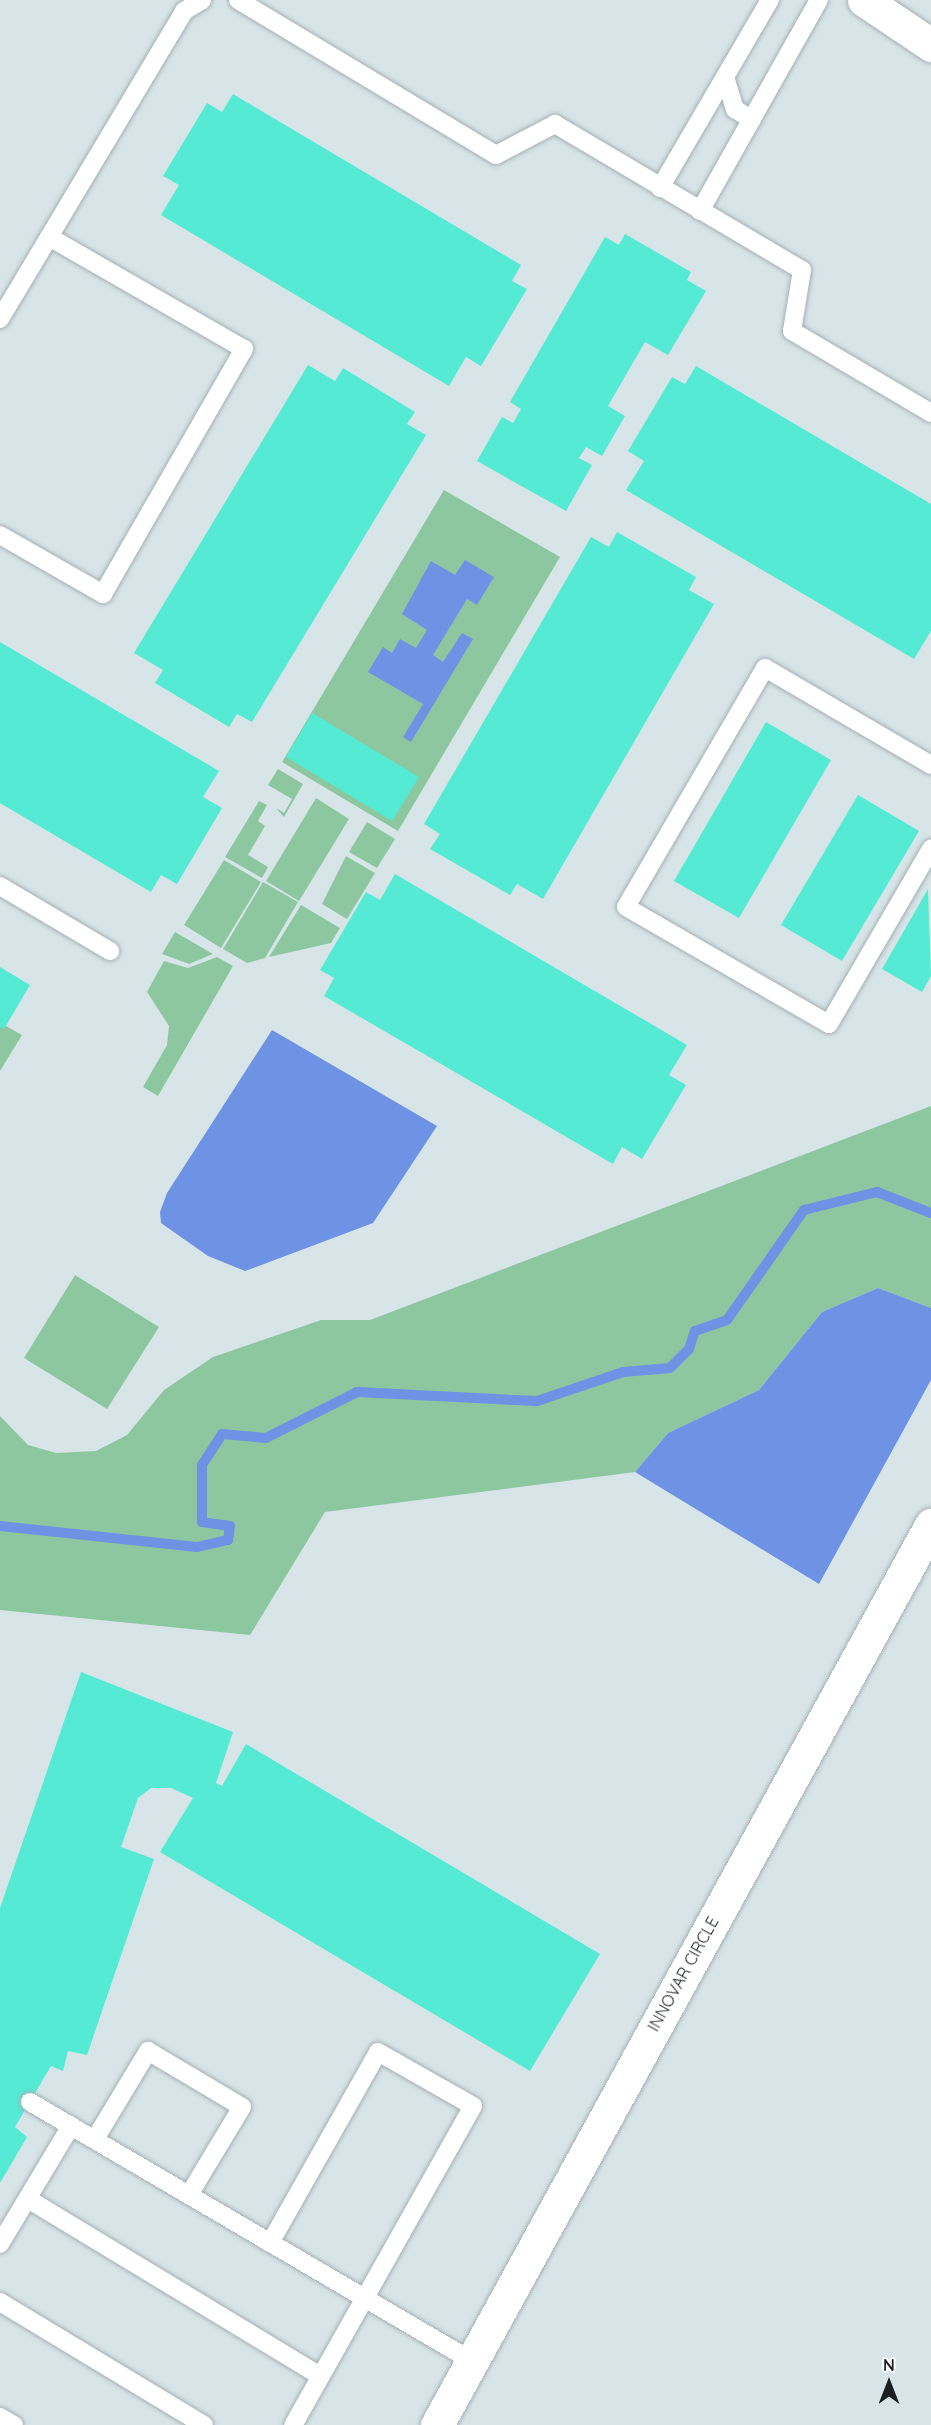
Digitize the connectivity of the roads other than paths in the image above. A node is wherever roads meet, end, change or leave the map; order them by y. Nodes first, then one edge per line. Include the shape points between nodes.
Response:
1 (202, 0) edge
2 (238, 0) edge
3 (770, 0) edge
4 (819, 0) edge
5 (864, 0) edge
6 (931, 45) edge
7 (725, 77) junction
8 (752, 120) junction
9 (660, 188) junction
10 (700, 212) junction
11 (49, 237) junction
12 (0, 319) edge
13 (931, 412) edge
14 (0, 535) edge
15 (931, 765) edge
16 (931, 849) edge
17 (0, 886) edge
18 (110, 951) dead end
19 (931, 1525) edge
20 (30, 2102) dead end
21 (71, 2126) junction
22 (95, 2139) junction
23 (189, 2195) junction
24 (28, 2199) junction
25 (270, 2243) junction
26 (0, 2244) edge
27 (365, 2298) junction
28 (0, 2302) edge
29 (472, 2361) junction
30 (320, 2376) junction
31 (0, 2417) edge
32 (14, 2425) edge
33 (204, 2425) edge
34 (293, 2425) edge
35 (437, 2425) edge

1 - 11 lane via 184,11
2 - 9 lane via 496,155 555,124
3 - 7 lane
4 - 8 lane
5 - 6 street
7 - 8 lane via 735,109
7 - 9 lane
8 - 10 lane
9 - 10 lane
10 - 13 lane via 802,270 792,331
11 - 12 lane
11 - 14 lane via 244,349 103,594
15 - 16 lane via 765,669 626,907 829,1024
17 - 18 lane
19 - 29 street, INNOVAR CIRCLE
20 - 21 lane
21 - 22 lane
21 - 24 lane
22 - 23 lane
22 - 23 lane via 148,2051 242,2107
23 - 25 lane
24 - 26 lane
24 - 30 lane
25 - 27 lane
25 - 27 lane via 378,2052 473,2106
27 - 29 lane
27 - 30 lane
28 - 33 lane
29 - 35 street, INNOVAR CIRCLE
30 - 34 lane
31 - 32 lane

